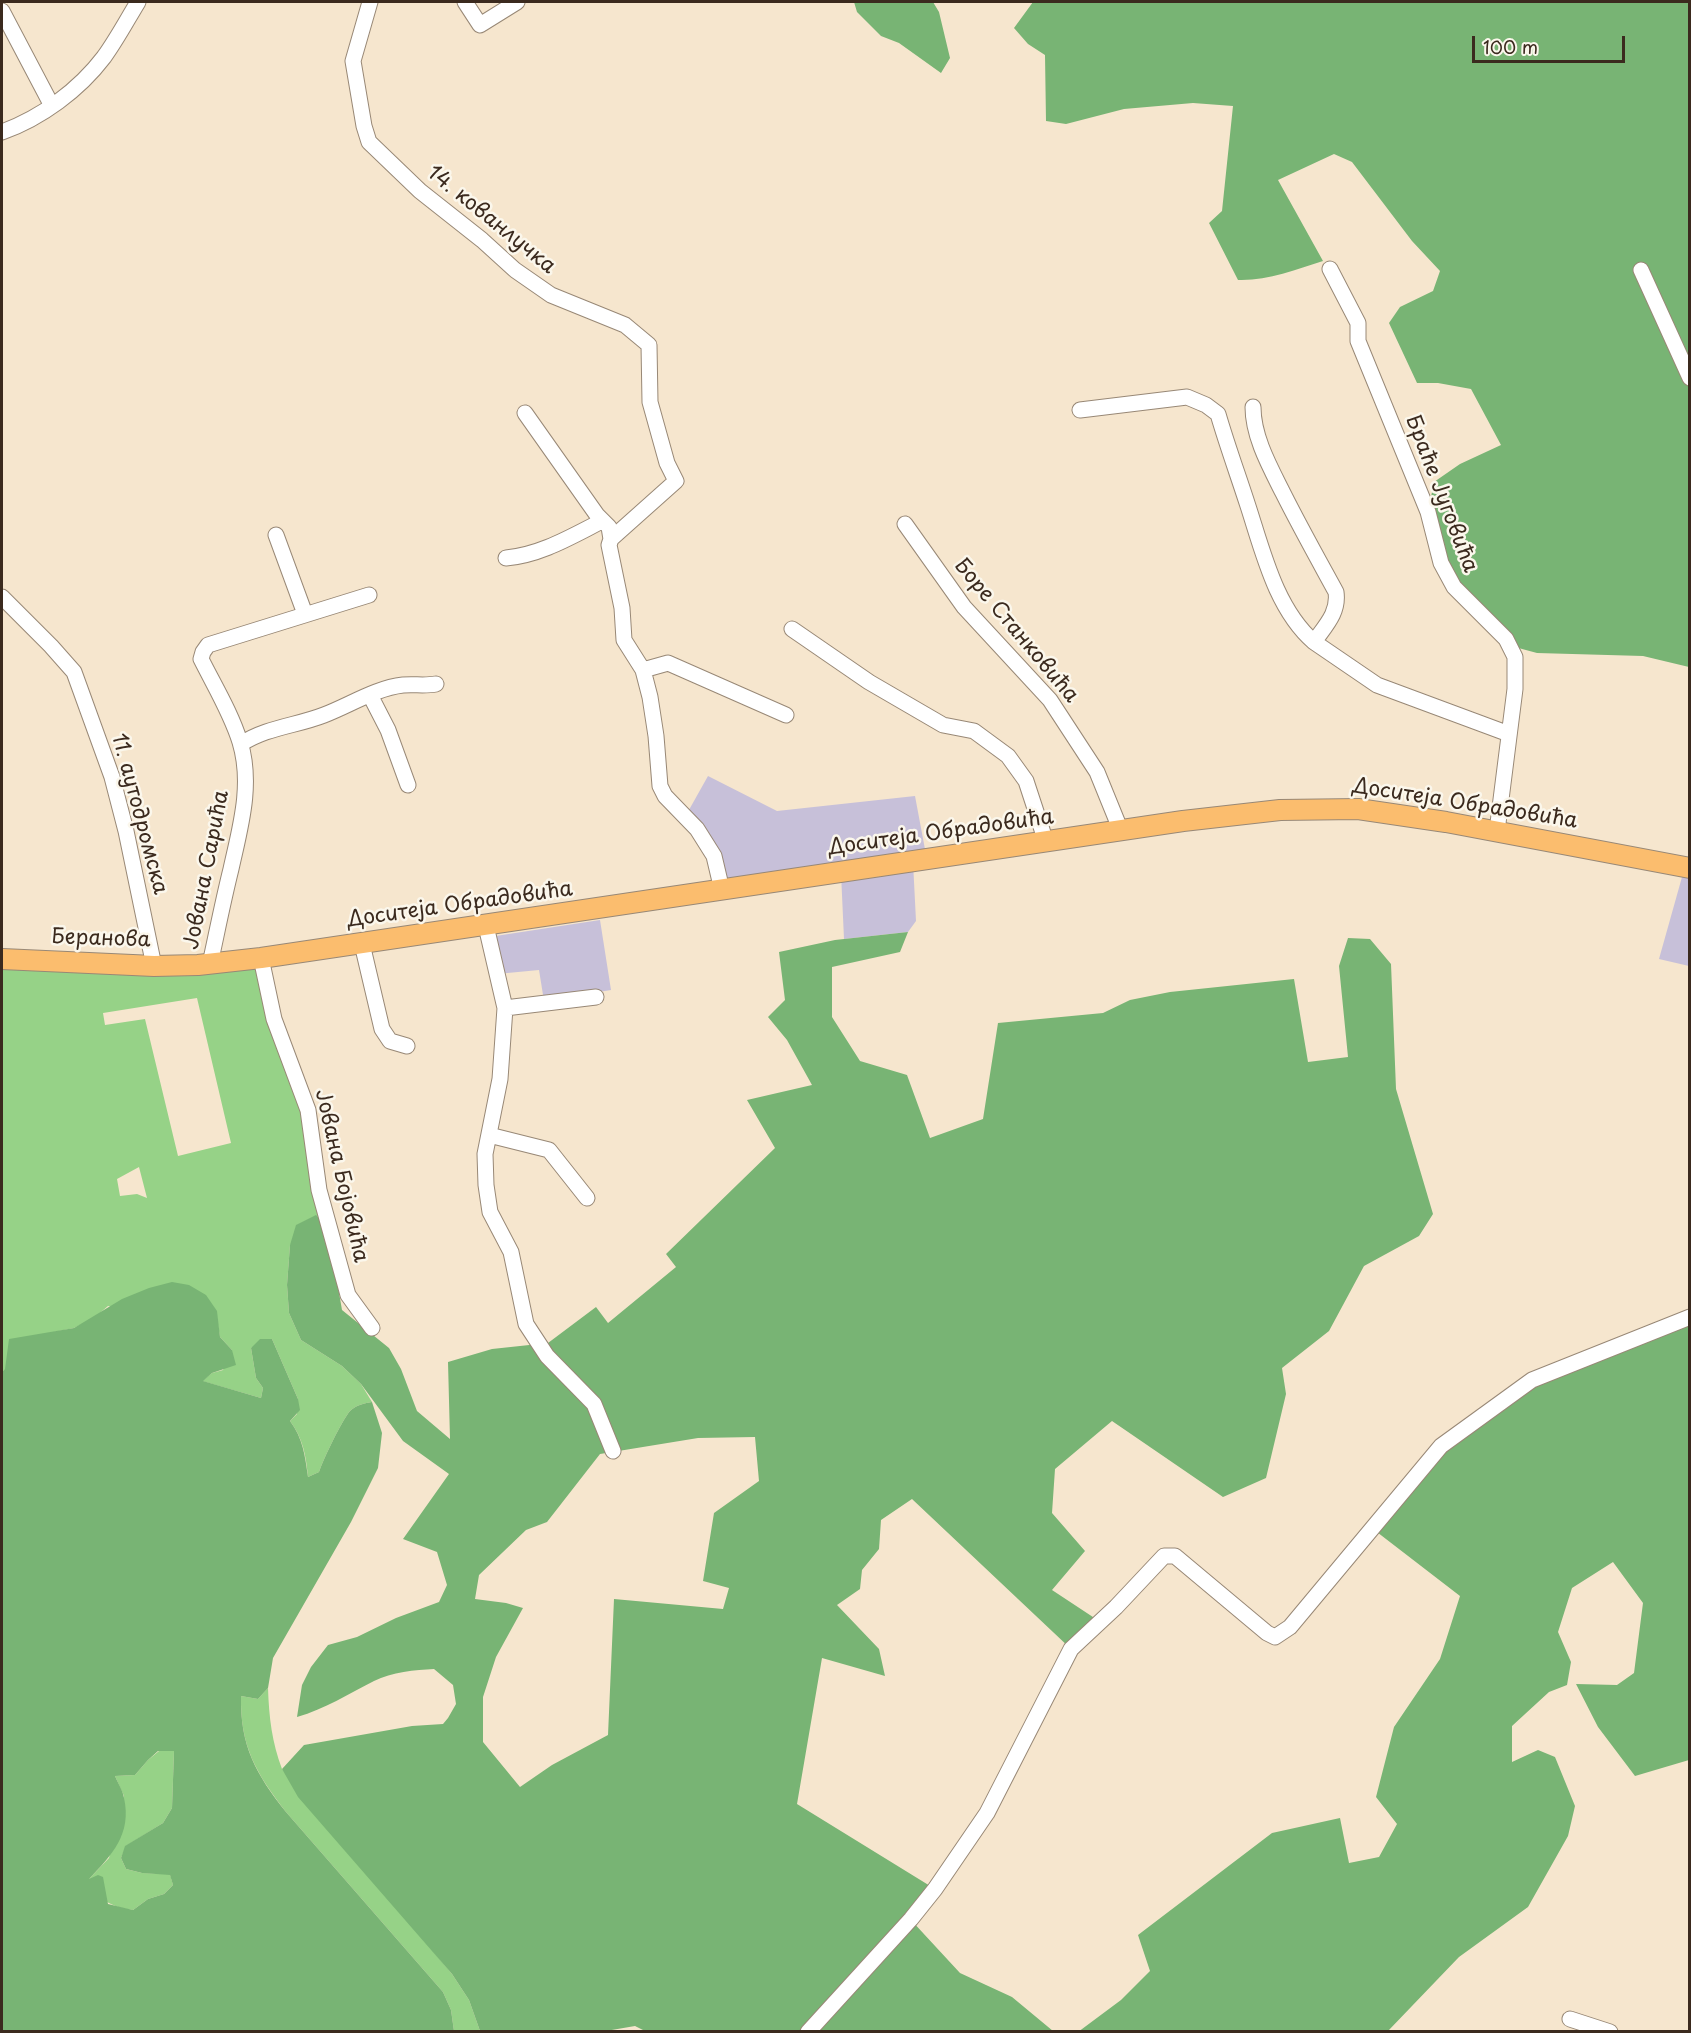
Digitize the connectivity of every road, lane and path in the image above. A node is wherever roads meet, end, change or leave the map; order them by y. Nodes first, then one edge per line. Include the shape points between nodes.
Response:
1 (138, 2) edge
2 (370, 2) edge
3 (465, 2) edge
4 (517, 2) edge
5 (2, 11) edge
6 (52, 106) junction
7 (2, 132) edge
8 (1330, 269) dead end
9 (1641, 270) dead end
10 (1689, 378) edge
11 (1253, 406) dead end
12 (1080, 410) dead end
13 (525, 412) dead end
14 (602, 521) junction
15 (905, 524) dead end
16 (276, 535) dead end
17 (611, 539) junction
18 (506, 558) dead end
19 (369, 595) dead end
20 (2, 597) edge
21 (304, 614) junction
22 (792, 629) dead end
23 (1314, 642) junction
24 (643, 670) junction
25 (436, 684) dead end
26 (370, 695) junction
27 (786, 715) dead end
28 (1509, 734) junction
29 (241, 744) junction
30 (408, 785) dead end
31 (1121, 831) junction
32 (1497, 831) junction
33 (1046, 842) junction
34 (1689, 868) edge
35 (722, 890) junction
36 (486, 926) junction
37 (362, 944) junction
38 (261, 958) junction
39 (2, 959) edge
40 (204, 964) junction
41 (154, 966) junction
42 (596, 997) dead end
43 (505, 1008) junction
44 (406, 1046) dead end
45 (489, 1135) junction
46 (587, 1198) dead end
47 (1689, 1317) edge
48 (372, 1328) dead end
49 (613, 1451) dead end
50 (1570, 2019) dead end
51 (808, 2031) edge
52 (1610, 2031) edge

1 - 6 street via 104,57
2 - 17 street, 14. кованлучка via 352,61 369,142 420,191 515,270 551,295 625,325 650,345 650,402 676,481
3 - 4 street via 480,25
5 - 6 street
6 - 7 street
8 - 28 street, Браће Југовића via 1358,323 1359,341 1428,512 1441,563 1454,587 1506,639 1515,657
9 - 10 street
11 - 23 street via 1253,418 1267,459 1336,592 1336,611
12 - 23 street via 1187,397 1218,414 1271,574 1302,632
13 - 14 street
14 - 17 street via 609,527
14 - 18 street via 523,557
15 - 31 street, Боре Станковића via 964,607 1050,700 1096,772
16 - 21 street
17 - 24 street via 624,640
19 - 21 street, Јована Сарића
20 - 41 street, 11. аутодромска via 74,672 112,777
21 - 29 street, Јована Сарића via 208,645 203,651 201,659 230,713
22 - 33 street via 869,682 943,725 974,731 1008,756 1026,781
23 - 28 street via 1377,685
24 - 27 street via 668,663
24 - 35 street via 656,736 660,786 697,829 714,856
25 - 26 street via 403,685
26 - 29 street via 305,721 262,732
26 - 30 street
28 - 32 street, Браће Југовића
29 - 40 street, Јована Сарића via 246,790 241,822
31 - 32 main road, Доситеја Обрадовића via 1256,812 1335,808 1385,812
31 - 33 main road, Доситеја Обрадовића
32 - 34 main road, Доситеја Обрадовића
33 - 35 main road, Доситеја Обрадовића
35 - 36 main road, Доситеја Обрадовића
36 - 37 main road, Доситеја Обрадовића
36 - 43 street
37 - 38 main road, Доситеја Обрадовића
37 - 44 street via 382,1029 390,1041
38 - 40 main road, Доситеја Обрадовића
38 - 48 street, Јована Бојовића via 274,1019 308,1110 319,1190 348,1295
39 - 41 main road, Беранова
40 - 41 main road, Беранова
42 - 43 street
43 - 45 street via 500,1079
45 - 46 street via 549,1150
45 - 49 street via 485,1154 490,1212 512,1252 526,1324 547,1356 594,1404
47 - 51 street via 1532,1380 1441,1446 1282,1634 1275,1637 1267,1633 1175,1556 1164,1556 1071,1649 987,1813 935,1889
50 - 52 street

